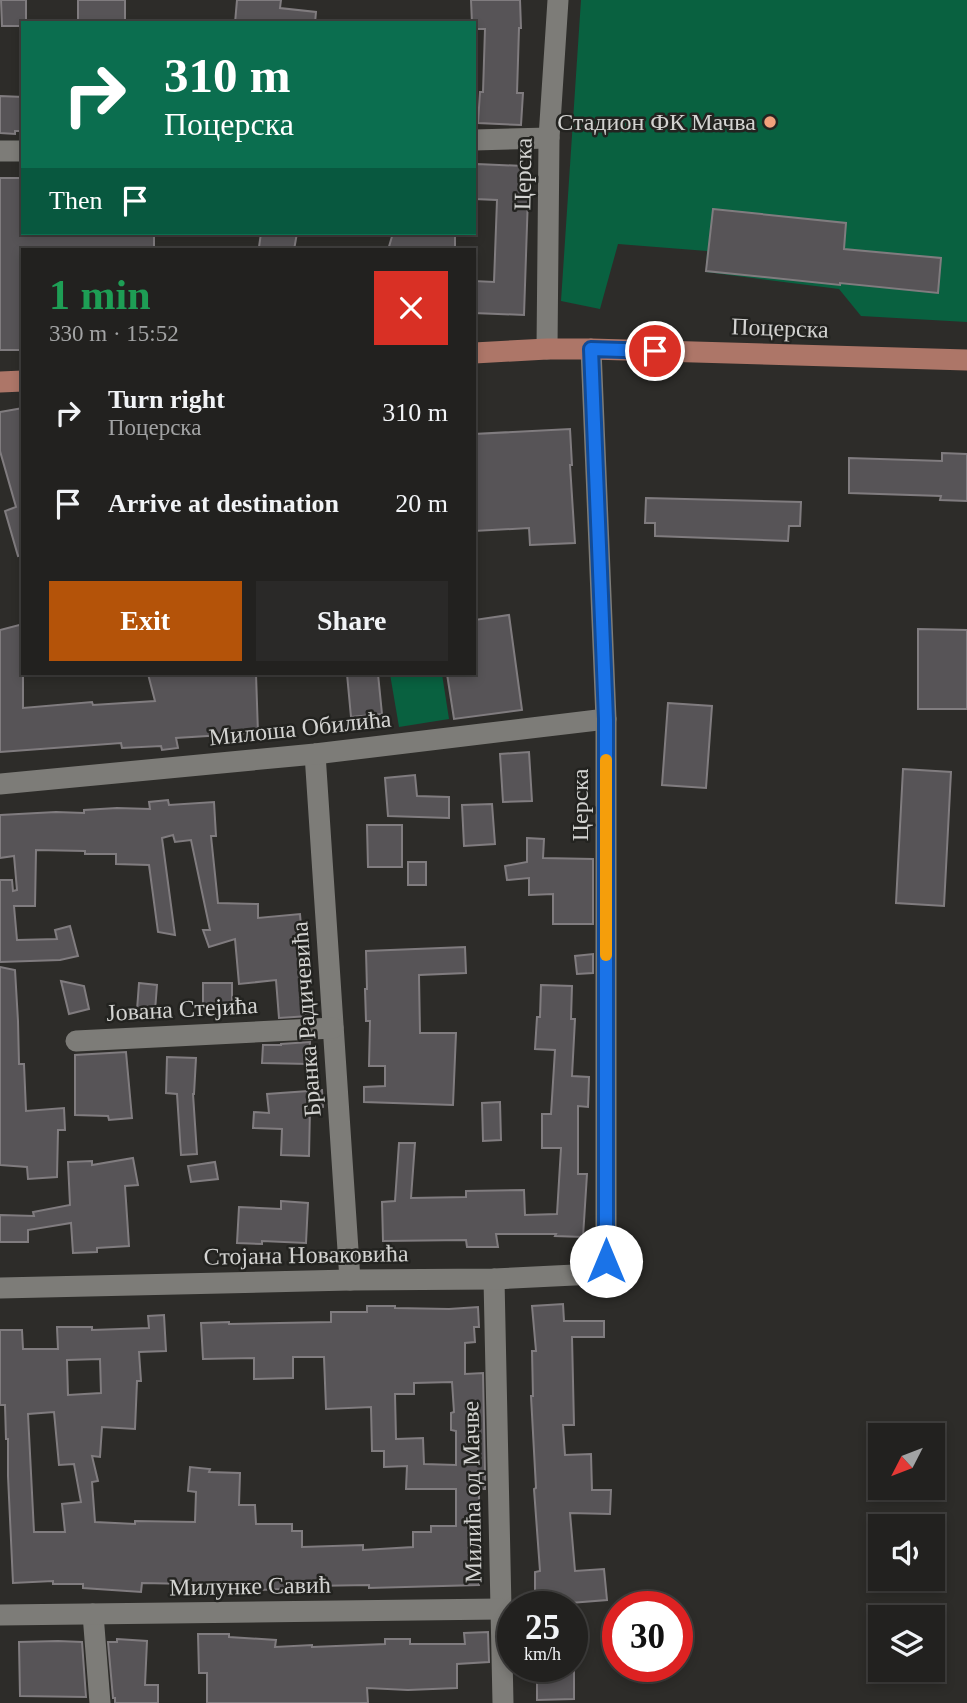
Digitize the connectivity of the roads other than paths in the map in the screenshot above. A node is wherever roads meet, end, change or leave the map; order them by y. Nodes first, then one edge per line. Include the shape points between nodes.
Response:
1 (558, 0) edge
2 (550, 138) junction
3 (476, 140) edge
4 (0, 151) edge
5 (21, 151) edge
6 (547, 349) junction
7 (591, 349) junction
8 (476, 354) edge
9 (967, 360) edge
10 (21, 381) edge
11 (0, 383) edge
12 (606, 719) junction
13 (315, 754) junction
14 (0, 784) edge
15 (333, 1028) junction
16 (76, 1041) dead end
17 (606, 1261) joint
18 (494, 1279) junction
19 (349, 1280) junction
20 (0, 1288) edge
21 (500, 1591) edge
22 (497, 1609) edge
23 (93, 1614) junction
24 (0, 1615) edge
25 (502, 1682) edge
26 (100, 1703) edge
27 (503, 1703) edge

1 - 2 street, Церска
2 - 3 street
2 - 6 street, Церска
4 - 5 street
6 - 7 main road, Поцерска
6 - 8 main road, Поцерска
7 - 9 main road, Поцерска
7 - 12 street, Церска
10 - 11 main road
12 - 13 street, Милоша Обилића
12 - 17 street, Церска
13 - 14 street, Милоша Обилића
13 - 15 street, Бранка Радичевића
15 - 16 street, Јована Стејића
15 - 19 street, Бранка Радичевића
17 - 18 street, Стојана Новаковића via 595,1274
18 - 19 street, Стојана Новаковића
18 - 21 street, Милића од Мачве
19 - 20 street, Стојана Новаковића
22 - 23 street, Милунке Савић
23 - 24 street, Милунке Савић
23 - 26 street
25 - 27 street, Милића од Мачве

